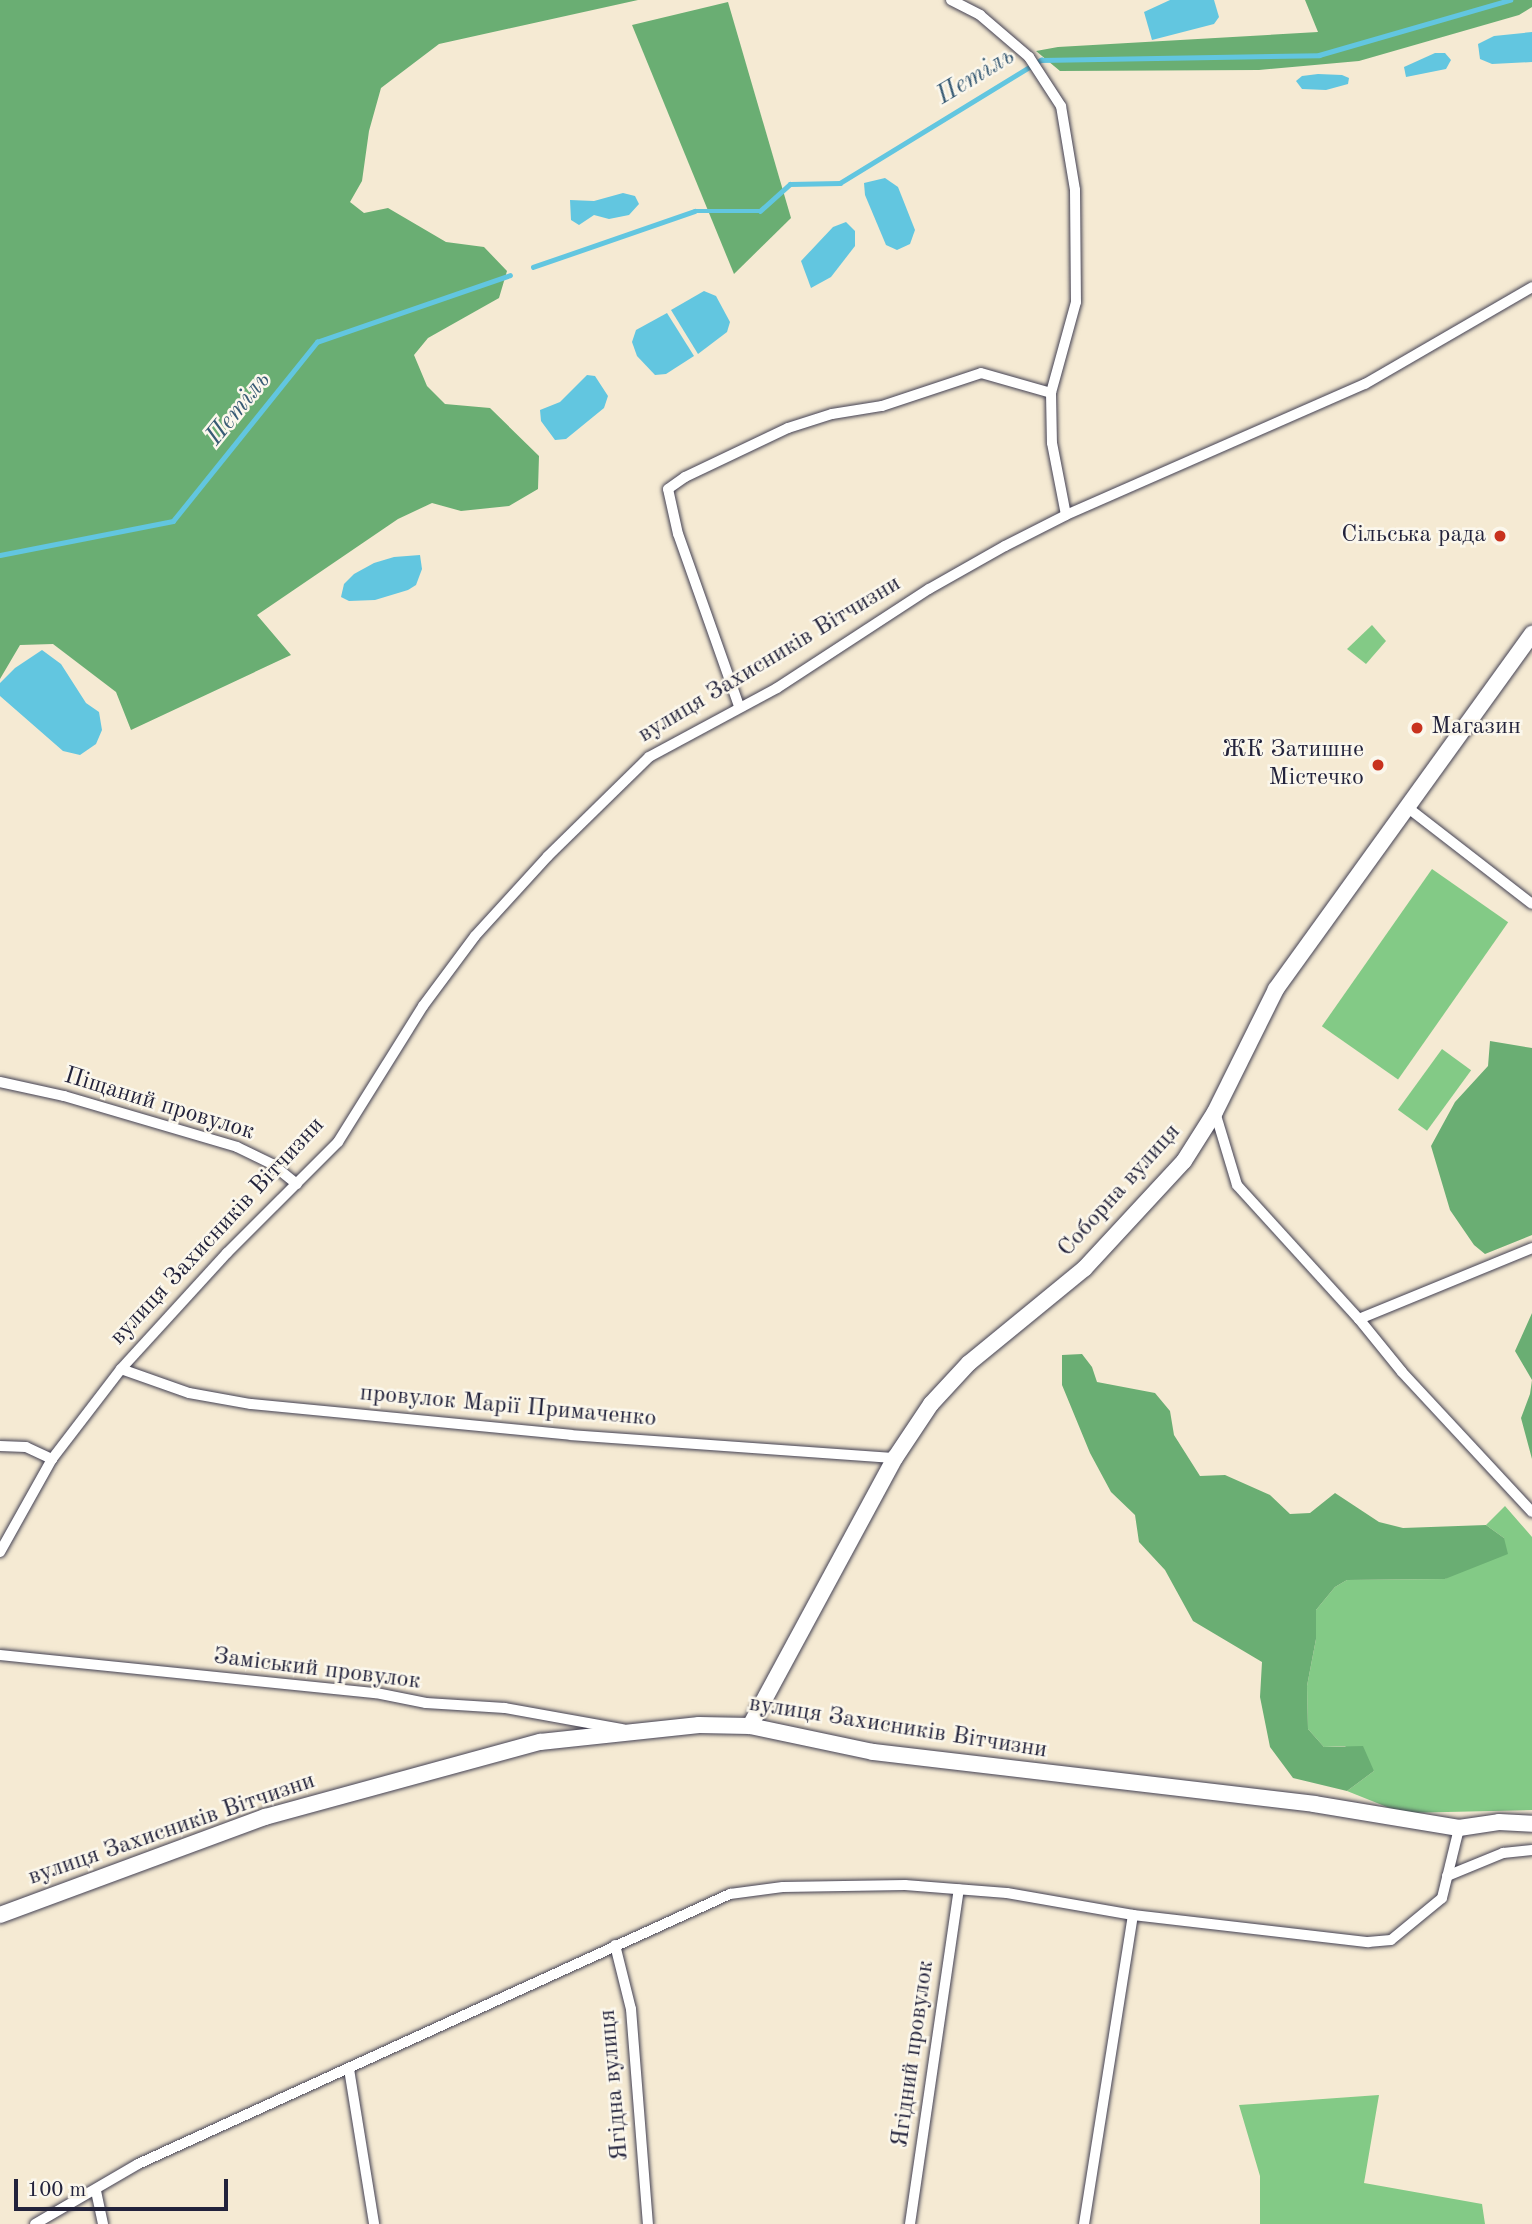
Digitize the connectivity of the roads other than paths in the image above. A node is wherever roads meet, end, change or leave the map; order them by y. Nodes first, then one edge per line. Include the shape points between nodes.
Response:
1 (951, 0) edge
2 (1532, 287) edge
3 (1051, 393) junction
4 (1066, 515) junction
5 (1532, 634) edge
6 (739, 706) junction
7 (1407, 807) junction
8 (1532, 904) edge
9 (0, 1082) edge
10 (1215, 1112) junction
11 (297, 1184) junction
12 (1532, 1248) edge
13 (1359, 1319) junction
14 (121, 1369) junction
15 (0, 1446) edge
16 (895, 1458) junction
17 (52, 1459) junction
18 (1532, 1512) edge
19 (0, 1552) edge
20 (0, 1655) edge
21 (750, 1726) junction
22 (629, 1731) junction
23 (1532, 1824) edge
24 (1459, 1828) junction
25 (1532, 1850) edge
26 (1447, 1876) junction
27 (959, 1890) junction
28 (0, 1915) edge
29 (1133, 1915) junction
30 (615, 1945) junction
31 (349, 2069) junction
32 (96, 2191) junction
33 (35, 2224) edge
34 (103, 2224) edge
35 (374, 2224) edge
36 (648, 2224) edge
37 (910, 2224) edge
38 (1084, 2224) edge

1 - 3 street via 980,15 1029,57 1061,106 1075,190 1076,302
2 - 4 street, вулиця Захисників Вітчизни via 1365,384
3 - 4 street via 1052,443
3 - 6 street via 981,373 882,407 832,414 788,428 668,489 678,534
4 - 6 street, вулиця Захисників Вітчизни via 929,589 777,688
5 - 7 street, Соборна вулиця
6 - 11 street, вулиця Захисників Вітчизни via 649,758 539,866 475,936 424,1006 338,1142
7 - 8 street
7 - 10 street, Соборна вулиця via 1276,989
9 - 11 street, Піщаний провулок via 237,1147 272,1164
10 - 13 street via 1237,1185
10 - 16 street, Соборна вулиця via 1184,1161 1084,1269 969,1363 931,1404
11 - 14 street, вулиця Захисників Вітчизни
12 - 13 street
13 - 18 street
14 - 16 street, провулок Марії Примаченко via 189,1393 251,1404 571,1435
14 - 17 street, вулиця Захисників Вітчизни
15 - 17 street via 26,1447
16 - 21 street, Соборна вулиця
17 - 19 street, вулиця Захисників Вітчизни
20 - 22 street, Заміський провулок via 505,1708
21 - 22 street, вулиця Захисників Вітчизни
21 - 24 street, вулиця Захисників Вітчизни via 873,1752 1314,1804
22 - 28 street, вулиця Захисників Вітчизни via 540,1741 265,1817
23 - 24 street, вулиця Захисників Вітчизни via 1499,1822
24 - 26 street
25 - 26 street via 1503,1853
26 - 29 street via 1442,1898 1391,1940 1368,1942
27 - 29 street via 1007,1893
27 - 30 street via 905,1885 783,1887 730,1894
27 - 37 street, Ягідний провулок
29 - 38 street
30 - 31 street
30 - 36 street, Ягідна вулиця via 631,2009
31 - 32 street via 138,2164
31 - 35 street
32 - 33 street
32 - 34 street

